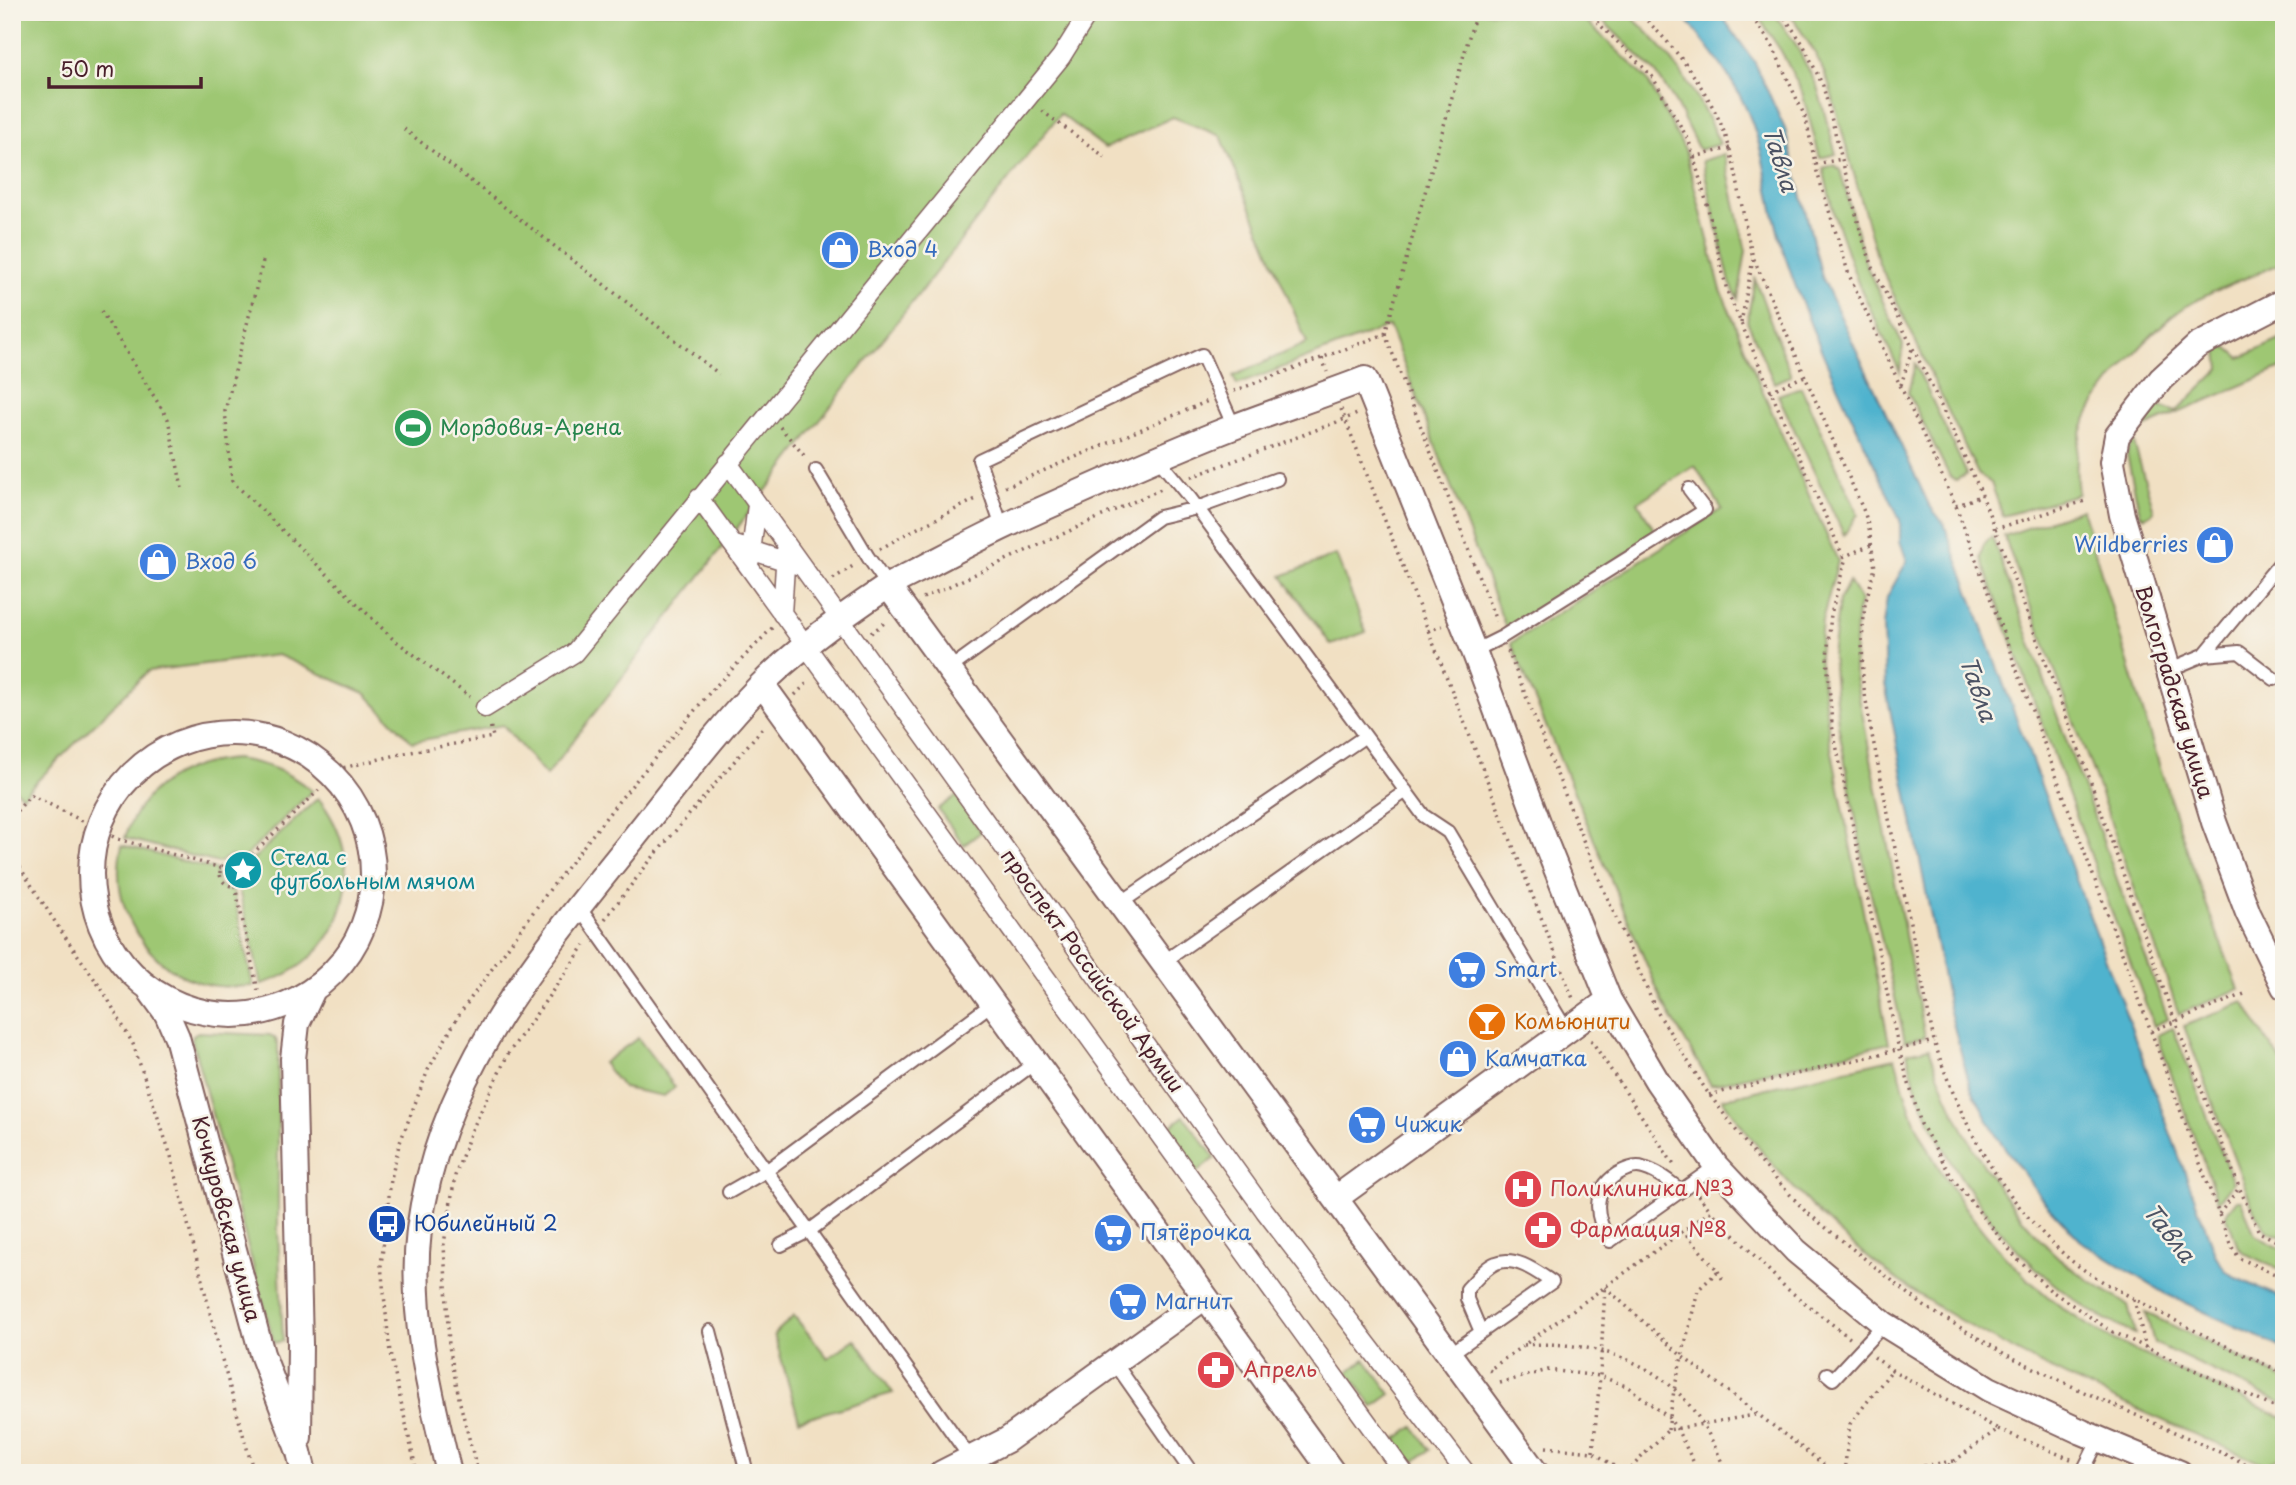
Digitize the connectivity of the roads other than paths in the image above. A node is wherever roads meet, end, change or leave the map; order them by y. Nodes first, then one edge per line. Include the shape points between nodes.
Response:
1 (1089, 12) edge
2 (2284, 301) edge
3 (1234, 427) junction
4 (1157, 458) junction
5 (727, 463) junction
6 (816, 470) road end
7 (1277, 479) dead end
8 (1689, 489) dead end
9 (699, 498) junction
10 (757, 505) junction
11 (1197, 508) junction
12 (1002, 527) junction
13 (791, 558) junction
14 (2284, 558) edge
15 (750, 559) junction
16 (888, 586) junction
17 (783, 615) junction
18 (840, 621) junction
19 (806, 646) junction
20 (1474, 651) junction
21 (2204, 655) junction
22 (949, 668) junction
23 (2168, 670) junction
24 (2274, 679) dead end
25 (762, 684) junction
26 (485, 708) road end
27 (1364, 737) junction
28 (1406, 791) junction
29 (1119, 904) junction
30 (579, 907) junction
31 (1161, 963) junction
32 (2284, 987) edge
33 (149, 988) junction
34 (312, 992) junction
35 (1609, 1000) junction
36 (993, 1003) junction
37 (1574, 1026) junction
38 (1036, 1062) junction
39 (1716, 1166) junction
40 (766, 1171) junction
41 (1685, 1187) junction
42 (729, 1192) dead end
43 (1336, 1198) junction
44 (809, 1231) junction
45 (781, 1245) dead end
46 (1205, 1297) junction
47 (1884, 1324) junction
48 (710, 1331) dead end
49 (1481, 1332) junction
50 (1450, 1354) junction
51 (1115, 1363) junction
52 (1827, 1374) dead end
53 (2099, 1439) junction
54 (971, 1459) junction
55 (302, 1462) edge
56 (2084, 1469) edge
57 (449, 1473) edge
58 (747, 1473) edge
59 (942, 1473) edge
60 (1192, 1473) edge
61 (1333, 1473) edge
62 (1404, 1473) edge
63 (1466, 1473) edge
64 (1536, 1473) edge
65 (2180, 1473) edge

1 - 5 street via 1061,57
2 - 23 street, Волгоградская улица via 2197,346 2161,379 2117,436 2112,462 2122,514
3 - 4 street
3 - 12 lane via 1202,355 979,460
3 - 20 street via 1365,379
4 - 11 lane
4 - 12 street
5 - 9 street
5 - 10 street, проспект Российской Армии
6 - 16 lane
7 - 11 lane
8 - 20 lane via 1705,510
9 - 15 street, проспект Российской Армии via 732,544
9 - 26 street via 574,653
10 - 13 street, проспект Российской Армии
10 - 15 street
11 - 22 lane via 1159,517
11 - 27 lane
12 - 16 street
13 - 15 street
13 - 17 street
13 - 18 street, проспект Российской Армии
14 - 21 lane
15 - 17 street, проспект Российской Армии
16 - 18 street
16 - 22 street
17 - 19 street, проспект Российской Армии
18 - 19 street
18 - 63 street, проспект Российской Армии via 1265,1211
19 - 25 street
19 - 62 street, проспект Российской Армии
20 - 35 street
21 - 23 lane
21 - 24 lane via 2239,652
22 - 29 street
23 - 32 street, Волгоградская улица via 2214,822 2248,913
25 - 30 street
25 - 36 street
27 - 28 lane
27 - 29 lane
28 - 31 lane
28 - 37 lane via 1424,816 1448,832
29 - 31 street
30 - 40 lane
30 - 57 street via 530,970 472,1063 442,1130 430,1171 419,1232 417,1302 425,1374
31 - 43 street
33 - 34 street via 170,1001 218,1015 267,1012
33 - 34 street via 130,972 100,925 92,899 93,843 116,793 134,772 180,742 235,732 262,735 313,757 325,781 351,797 372,849 371,904 362,931 349,955
33 - 55 street, Кочкуровская улица via 177,1037 262,1354
34 - 55 street, Кочкуровская улица via 298,1024 293,1059
35 - 37 street
35 - 39 street via 1657,1081
36 - 38 street
36 - 40 lane
37 - 43 street
38 - 44 lane
38 - 46 street
39 - 41 lane
39 - 47 street via 1796,1251
40 - 42 lane
40 - 44 lane
41 - 41 lane via 1640,1166 1623,1171 1608,1180 1600,1193 1597,1213 1601,1228 1609,1241
43 - 50 street
44 - 45 lane
44 - 54 lane
46 - 51 street
46 - 61 street
47 - 52 lane via 1833,1378
47 - 53 street via 1989,1389
48 - 58 lane
49 - 49 lane via 1512,1311 1552,1282 1533,1269 1496,1262 1467,1289 1466,1299
49 - 50 lane
50 - 64 street
51 - 54 street via 1007,1440
51 - 60 lane
53 - 56 lane
53 - 65 street
54 - 59 street

